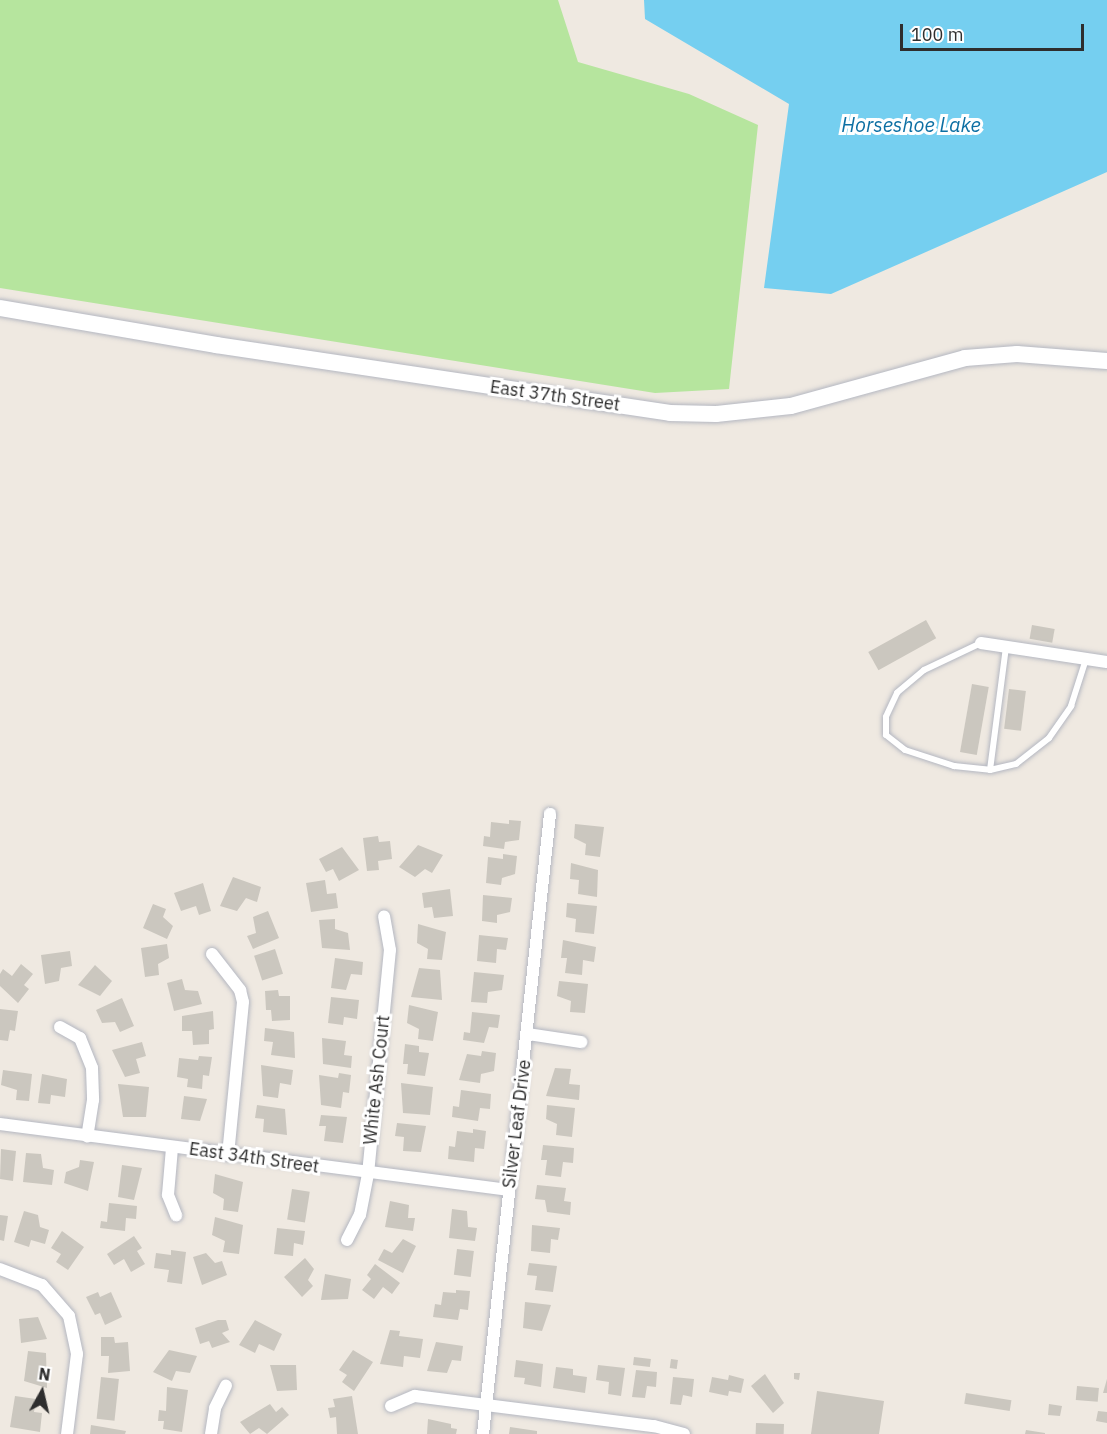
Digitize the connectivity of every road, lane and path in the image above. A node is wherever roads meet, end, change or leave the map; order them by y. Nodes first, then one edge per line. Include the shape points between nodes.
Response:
1 (0, 308) edge
2 (1107, 362) edge
3 (981, 643) joint
4 (1006, 647) junction
5 (1086, 659) junction
6 (1107, 662) edge
7 (990, 770) junction
8 (550, 814) dead end
9 (384, 917) dead end
10 (212, 954) dead end
11 (60, 1028) dead end
12 (528, 1034) junction
13 (581, 1042) dead end
14 (0, 1124) edge
15 (87, 1137) junction
16 (172, 1148) junction
17 (228, 1155) junction
18 (368, 1174) junction
19 (509, 1190) junction
20 (176, 1215) dead end
21 (347, 1240) dead end
22 (0, 1269) edge
23 (226, 1385) dead end
24 (487, 1404) junction
25 (391, 1406) dead end
26 (67, 1434) edge
27 (211, 1434) edge
28 (483, 1434) edge
29 (684, 1434) edge

1 - 2 main road, East 37th Street via 216,345 670,413 716,414 791,406 965,358 1017,354
3 - 4 street
3 - 7 lane via 924,670 897,693 885,726 886,735 905,750 954,766
4 - 5 street
4 - 7 lane
5 - 6 street
5 - 7 lane via 1071,706 1049,738 1016,764
8 - 12 street, Silver Leaf Drive
9 - 18 street, White Ash Court via 390,950
10 - 17 street via 240,990 243,1002
11 - 15 street via 80,1038 92,1068 93,1100
12 - 13 street
12 - 19 street, Silver Leaf Drive
14 - 15 street, East 34th Street
15 - 16 street, East 34th Street
16 - 17 street, East 34th Street
16 - 20 street via 168,1195
17 - 18 street, East 34th Street
18 - 19 street, East 34th Street
18 - 21 street, White Ash Court via 360,1215
19 - 24 street, Silver Leaf Drive
22 - 26 street via 42,1285 69,1316 77,1354
23 - 27 street via 215,1408
24 - 25 street via 415,1396
24 - 28 street, Silver Leaf Drive
24 - 29 street via 654,1426

